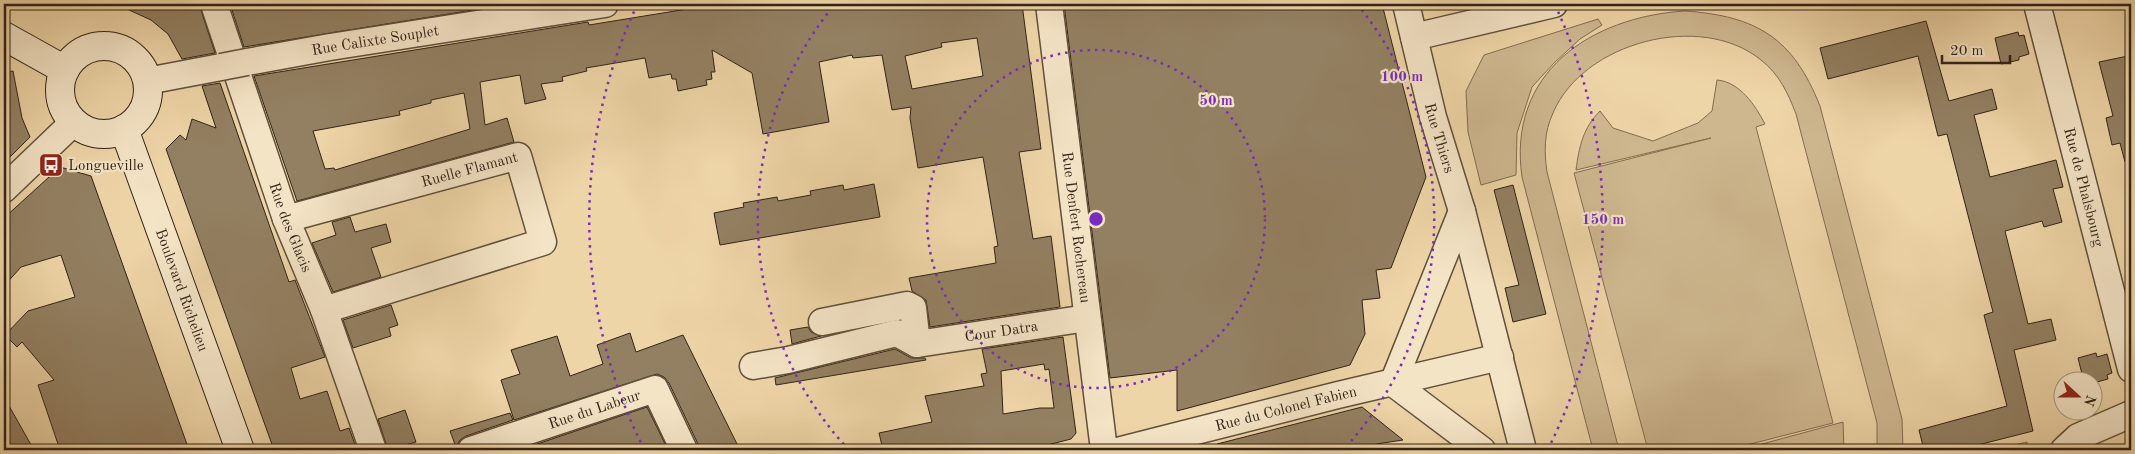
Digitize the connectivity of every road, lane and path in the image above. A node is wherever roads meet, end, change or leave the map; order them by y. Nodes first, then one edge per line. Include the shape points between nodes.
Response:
1 (214, 4) edge
2 (605, 4) edge
3 (1049, 4) edge
4 (1406, 4) edge
5 (1554, 4) edge
6 (2037, 4) edge
7 (574, 6) edge
8 (4, 36) edge
9 (1414, 37) junction
10 (65, 70) junction
11 (148, 81) junction
12 (74, 122) junction
13 (124, 129) junction
14 (4, 190) edge
15 (1462, 211) junction
16 (286, 219) junction
17 (324, 310) junction
18 (1087, 318) junction
19 (822, 322) dead end
20 (917, 344) junction
21 (1500, 357) junction
22 (753, 366) dead end
23 (2131, 369) edge
24 (1393, 383) junction
25 (2131, 414) edge
26 (240, 450) edge
27 (373, 450) edge
28 (471, 450) edge
29 (684, 450) edge
30 (1104, 450) edge
31 (1121, 450) edge
32 (1482, 450) edge
33 (1523, 450) edge
34 (2064, 450) edge

1 - 16 street, Rue des Glacis
2 - 7 street, Rue Calixte Souplet
3 - 18 street, Rue Denfert Rochereau
4 - 9 street, Rue Thiers
5 - 9 street
6 - 23 street, Rue de Phalsbourg
7 - 11 street, Rue Calixte Souplet, bridge
8 - 10 main road
9 - 15 street, Rue Thiers via 1433,117
10 - 11 main road via 84,50 110,46 134,58
10 - 12 main road via 61,98
11 - 13 main road via 146,104 134,122
12 - 13 main road via 98,134
12 - 14 street
13 - 26 main road, Boulevard Richelieu
15 - 21 street, Rue Thiers
15 - 24 street
16 - 17 street, Rue des Glacis
16 - 17 street, Ruelle Flamant via 518,156 543,242
17 - 27 street, Rue des Glacis
18 - 20 street, Cour Datra
18 - 30 street, Rue Denfert Rochereau
19 - 20 street via 907,305 913,308
20 - 22 street via 897,333
21 - 24 street, Rue du Colonel Fabien
21 - 33 street, Rue Thiers
24 - 31 street, Rue du Colonel Fabien
24 - 32 street
25 - 34 street via 2078,437
28 - 29 street, Rue du Labeur via 656,389

